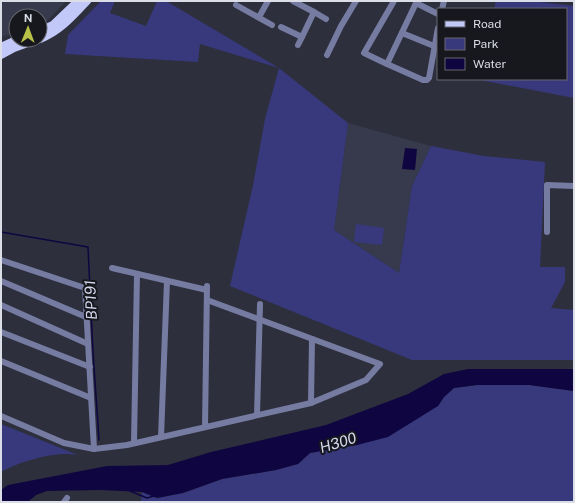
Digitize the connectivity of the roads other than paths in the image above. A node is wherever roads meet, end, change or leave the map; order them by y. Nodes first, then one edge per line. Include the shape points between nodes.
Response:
1 (78, 1) edge
2 (87, 1) edge
3 (268, 1) edge
4 (293, 1) edge
5 (356, 1) edge
6 (394, 1) edge
7 (417, 2) edge
8 (236, 5) dead end
9 (314, 12) junction
10 (437, 13) edge
11 (259, 17) junction
12 (326, 20) dead end
13 (272, 25) dead end
14 (281, 26) dead end
15 (48, 28) edge
16 (437, 32) edge
17 (402, 33) junction
18 (48, 35) edge
19 (302, 37) junction
20 (298, 45) dead end
21 (434, 46) junction
22 (14, 48) edge
23 (1, 55) edge
24 (327, 55) dead end
25 (387, 64) junction
26 (574, 186) edge
27 (547, 232) dead end
28 (1, 260) edge
29 (112, 268) dead end
30 (138, 274) junction
31 (1, 281) edge
32 (167, 281) junction
33 (207, 300) junction
34 (260, 304) dead end
35 (1, 305) edge
36 (86, 317) junction
37 (260, 320) junction
38 (1, 332) edge
39 (312, 339) junction
40 (88, 344) junction
41 (1, 361) edge
42 (90, 367) junction
43 (91, 398) junction
44 (311, 403) junction
45 (257, 415) junction
46 (1, 416) edge
47 (204, 427) junction
48 (161, 437) junction
49 (134, 443) junction
50 (94, 449) junction

1 - 15 main road
2 - 18 main road via 57,31
3 - 11 street
4 - 9 street
5 - 24 street
6 - 25 street via 364,53
7 - 10 street
7 - 17 street
8 - 11 street
9 - 12 street
9 - 19 street
11 - 13 street
14 - 19 street
16 - 21 street
17 - 21 street
17 - 25 street
19 - 20 street
21 - 25 street via 427,80
22 - 23 main road
26 - 27 street via 547,185
28 - 36 street via 85,288
29 - 30 street
30 - 32 street
30 - 49 street
31 - 36 street
32 - 33 street via 207,288
32 - 48 street
33 - 37 street
33 - 47 street
34 - 37 street
35 - 40 street
36 - 40 street
37 - 39 street
37 - 45 street
38 - 42 street
39 - 44 street
39 - 44 street via 380,364 366,380
40 - 42 street
41 - 43 street
42 - 43 street
43 - 50 street
44 - 45 street
45 - 47 street
46 - 50 street via 64,443
47 - 48 street
48 - 49 street
49 - 50 street

